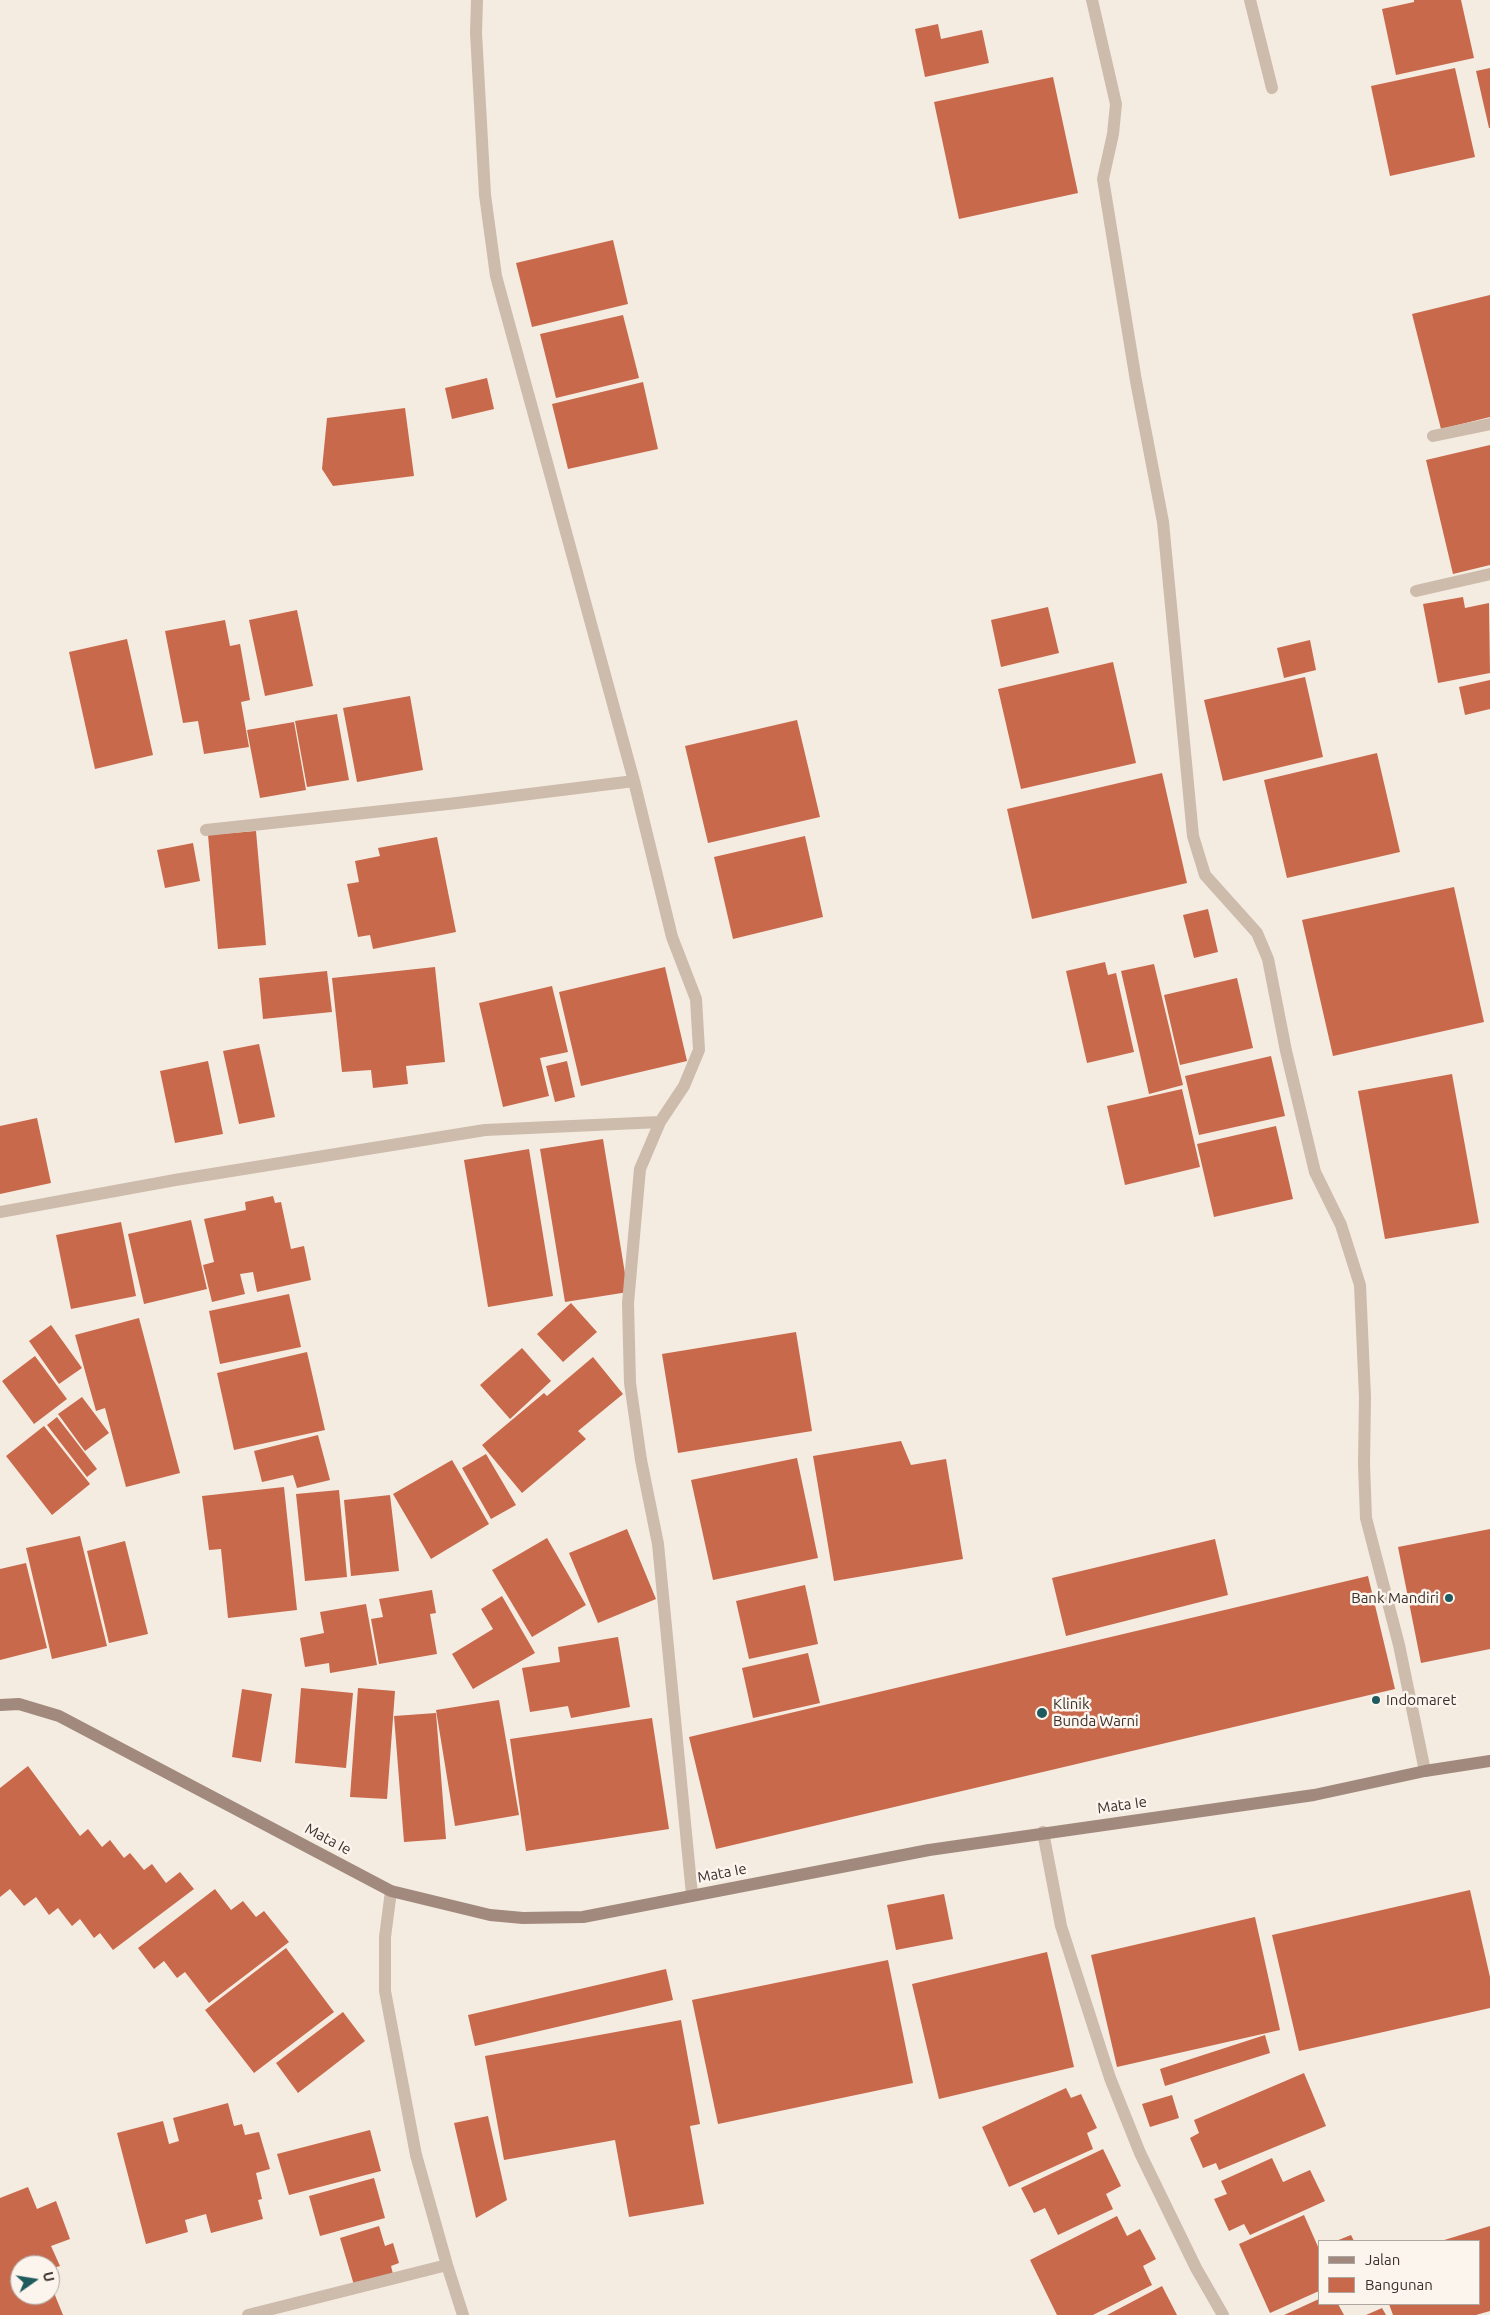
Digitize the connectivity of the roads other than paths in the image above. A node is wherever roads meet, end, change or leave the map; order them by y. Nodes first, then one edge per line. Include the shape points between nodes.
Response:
1 (476, 0) edge
2 (1092, 0) edge
3 (1250, 0) edge
4 (1272, 88) dead end
5 (1490, 424) edge
6 (1433, 436) dead end
7 (1490, 574) edge
8 (1416, 591) dead end
9 (634, 781) junction
10 (206, 830) dead end
11 (660, 1122) junction
12 (0, 1212) edge
13 (0, 1705) edge
14 (1490, 1762) edge
15 (1425, 1771) junction
16 (1043, 1832) junction
17 (391, 1891) junction
18 (692, 1895) junction
19 (447, 2265) junction
20 (248, 2315) edge
21 (463, 2315) edge
22 (1223, 2315) edge

1 - 9 street via 485,195 496,276
2 - 15 street via 1116,104 1103,179 1163,522 1193,836 1205,875 1257,933 1268,959 1315,1172 1341,1225 1360,1285 1366,1518 1399,1645
3 - 4 street
5 - 6 street
7 - 8 street
9 - 10 street
9 - 11 street via 672,937 696,999 699,1050 684,1086
11 - 12 street via 485,1130
11 - 18 street via 640,1169 628,1303 630,1383 658,1544
13 - 17 street, Mata Ie via 19,1704 59,1716
14 - 15 street, Mata Ie
15 - 16 street, Mata Ie via 1314,1795
16 - 18 street, Mata Ie
16 - 22 street via 1061,1926 1110,2078 1140,2153 1196,2268
17 - 18 street, Mata Ie via 490,1916 524,1918 583,1917
17 - 19 street via 385,1937 385,1991 416,2155
19 - 20 street
19 - 21 street

